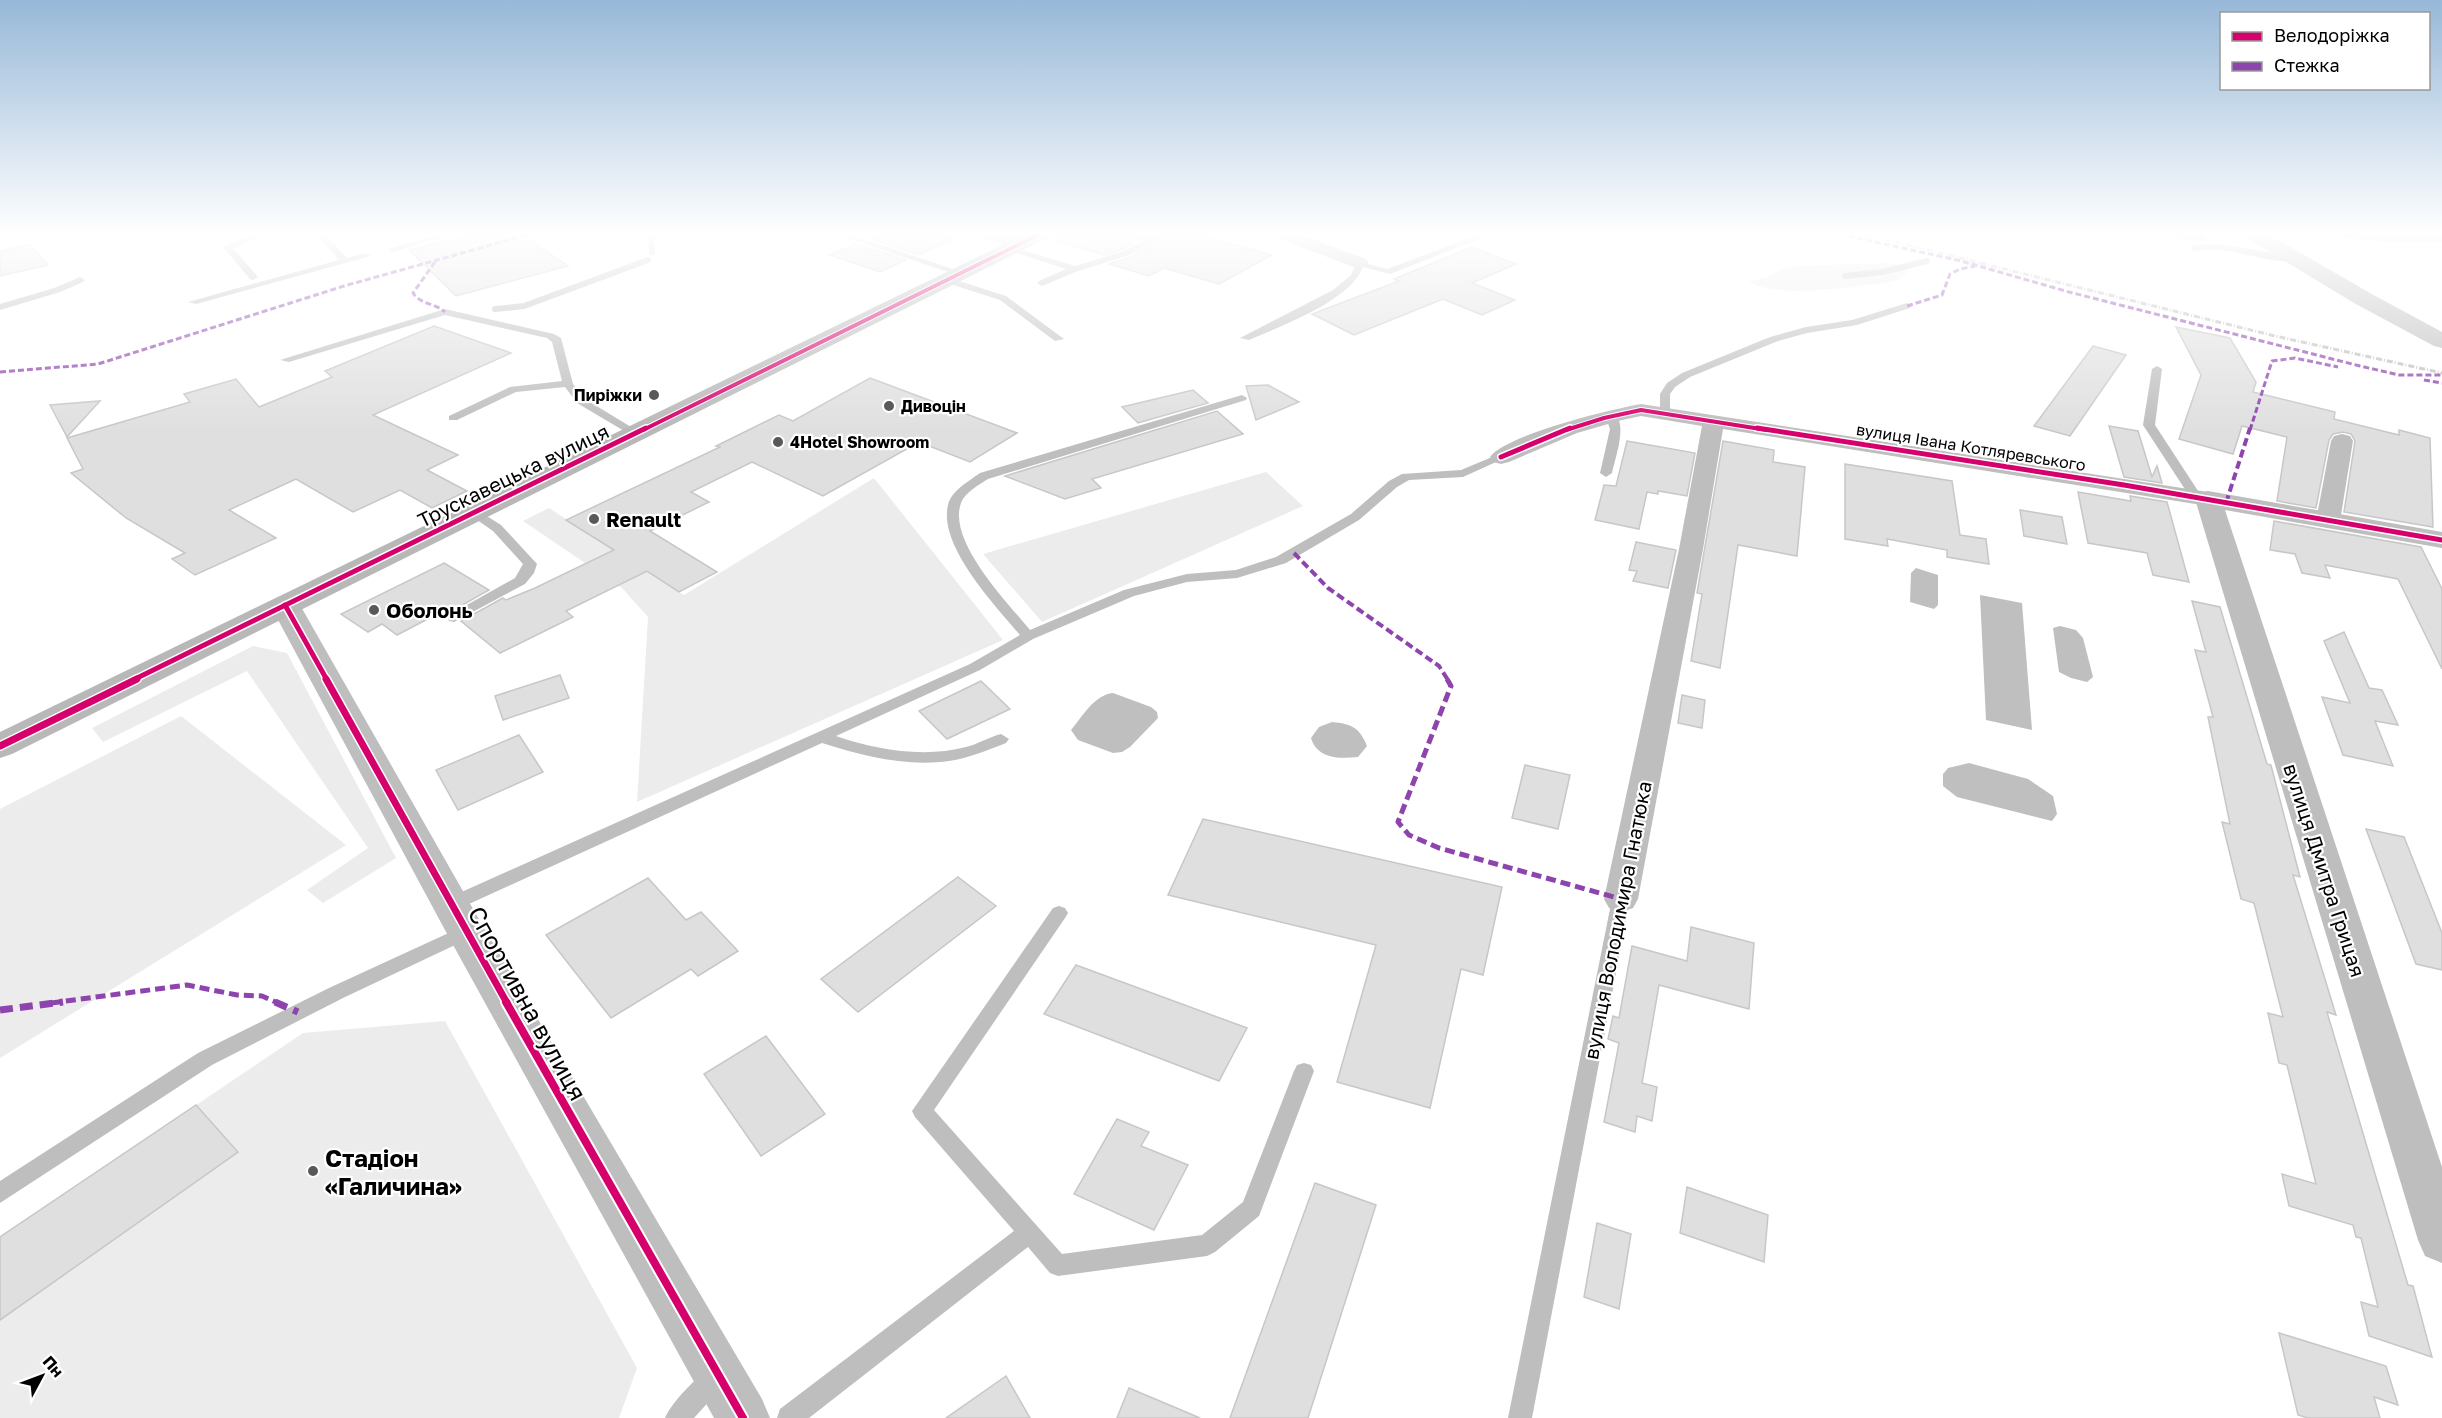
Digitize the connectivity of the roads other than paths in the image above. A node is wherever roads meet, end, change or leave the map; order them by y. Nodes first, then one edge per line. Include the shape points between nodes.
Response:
1 (23, 300) edge
2 (200, 300) edge
3 (904, 300) edge
4 (1006, 300) edge
5 (1320, 300) edge
6 (2368, 300) edge
7 (193, 302) dead end
8 (1907, 306) dead end
9 (0, 307) edge
10 (1245, 338) dead end
11 (1059, 339) dead end
12 (2442, 341) edge
13 (285, 360) dead end
14 (2157, 369) dead end
15 (568, 384) junction
16 (1242, 398) dead end
17 (1666, 413) junction
18 (1611, 415) junction
19 (453, 418) dead end
20 (1713, 422) junction
21 (635, 433) junction
22 (2342, 441) dead end
23 (1501, 457) joint
24 (1606, 473) dead end
25 (2202, 498) junction
26 (474, 512) junction
27 (2328, 520) junction
28 (2442, 540) edge
29 (285, 605) junction
30 (454, 618) dead end
31 (1028, 636) junction
32 (819, 736) junction
33 (1001, 739) dead end
34 (0, 746) edge
35 (1621, 899) joint
36 (1059, 913) dead end
37 (459, 918) junction
38 (1304, 1071) dead end
39 (0, 1193) edge
40 (1029, 1233) junction
41 (2442, 1240) edge
42 (719, 1375) junction
43 (677, 1418) edge
44 (743, 1418) edge
45 (789, 1418) edge
46 (1520, 1418) edge

1 - 9 lane
2 - 7 lane
3 - 21 main road, Трускавецька вулиця
4 - 11 lane
5 - 10 lane
6 - 12 street
8 - 17 lane via 1853,323 1774,339 1686,375 1665,394
13 - 15 lane via 445,312 557,340
14 - 25 lane via 2149,424
15 - 19 lane via 514,389
15 - 21 lane via 581,401
16 - 31 lane via 984,476 967,489 955,503 952,522 968,558
17 - 18 street, вулиця Івана Котляревського via 1641,410
17 - 20 street, вулиця Івана Котляревського
18 - 23 street, вулиця Івана Котляревського via 1549,434
18 - 24 lane via 1616,429
20 - 25 street, вулиця Івана Котляревського
20 - 35 street, вулиця Володимира Гнатюка
21 - 26 main road, Трускавецька вулиця
22 - 27 street
23 - 31 lane via 1463,473 1406,477 1355,517 1281,560 1237,574 1187,578 1129,592
25 - 27 street, вулиця Івана Котляревського
25 - 41 street, вулиця Дмитра Грицая
26 - 29 main road, Трускавецька вулиця
26 - 30 lane via 489,521 530,564 520,580
27 - 28 street, вулиця Івана Котляревського
29 - 34 main road, Трускавецька вулиця
29 - 37 street, Спортивна вулиця
31 - 32 lane via 975,667
32 - 33 lane via 876,751 928,758 966,752
32 - 37 lane
35 - 46 lane, вулиця Володимира Гнатюка
36 - 40 lane via 922,1111
37 - 39 lane via 336,993 205,1059
37 - 42 street, Спортивна вулиця
38 - 40 lane via 1251,1209 1207,1245 1058,1265
40 - 45 lane
42 - 43 lane
42 - 44 street, Спортивна вулиця

